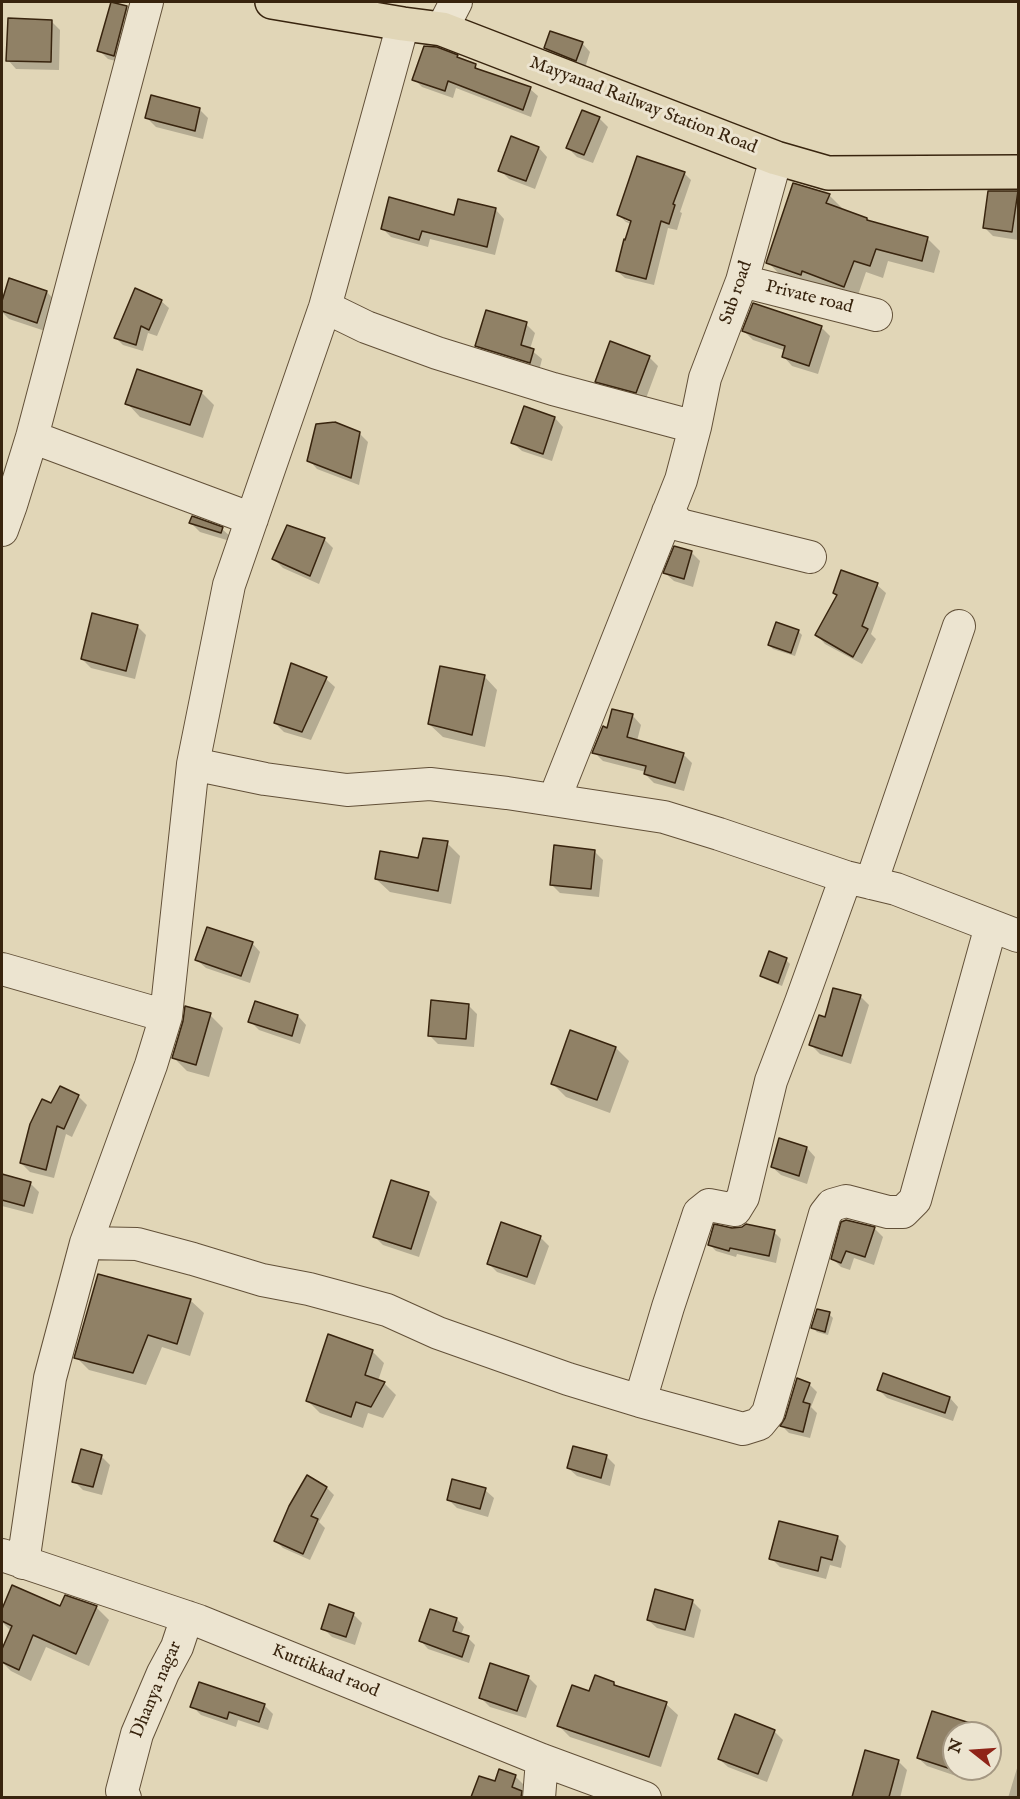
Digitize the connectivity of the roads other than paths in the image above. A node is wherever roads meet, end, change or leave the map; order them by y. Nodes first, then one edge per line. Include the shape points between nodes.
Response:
1 (147, 2) edge
2 (272, 2) edge
3 (449, 15) edge
4 (403, 24) junction
5 (776, 158) junction
6 (1018, 172) edge
7 (742, 281) junction
8 (325, 307) junction
9 (876, 315) dead end
10 (695, 427) junction
11 (32, 437) junction
12 (5, 512) edge
13 (668, 512) junction
14 (252, 519) junction
15 (810, 557) dead end
16 (959, 626) dead end
17 (193, 764) junction
18 (554, 800) junction
19 (858, 880) junction
20 (1005, 931) edge
21 (2, 969) edge
22 (166, 1016) junction
23 (86, 1243) junction
24 (640, 1401) junction
25 (12, 1559) edge
26 (187, 1617) junction
27 (542, 1760) junction
28 (125, 1797) edge
29 (538, 1797) edge
30 (645, 1797) edge

1 - 11 street
2 - 4 main road, Mayyanad Railway Station Road
3 - 4 main road, Mayyanad Railway Station Road
3 - 5 main road, Mayyanad Railway Station Road
4 - 8 street
5 - 6 main road, Mayyanad Railway Station Road via 828,173
5 - 7 street, Sub road
7 - 9 street, Private road
7 - 10 street, Sub road via 705,378
8 - 10 street via 437,353
8 - 14 street
10 - 13 street, Sub road
11 - 12 street
11 - 14 street
13 - 15 street via 680,525
13 - 18 street, Sub road
14 - 17 street via 229,585
16 - 19 street
17 - 18 street via 347,790 430,784
17 - 22 street
18 - 19 street via 664,817
19 - 20 street via 896,889
19 - 24 street via 801,1002 771,1081 742,1197 735,1210 709,1205 699,1213
20 - 24 street via 915,1200 903,1212 846,1201 832,1205 825,1214 764,1419 743,1429
21 - 22 street
22 - 23 street
23 - 24 street via 137,1244 387,1310 438,1333
23 - 25 street via 50,1378
25 - 26 street, Kuttikkad raod
26 - 27 street, Kuttikkad raod
26 - 28 street, Dhanya nagar via 137,1734 122,1791
27 - 29 street
27 - 30 street, Kuttikkad raod

